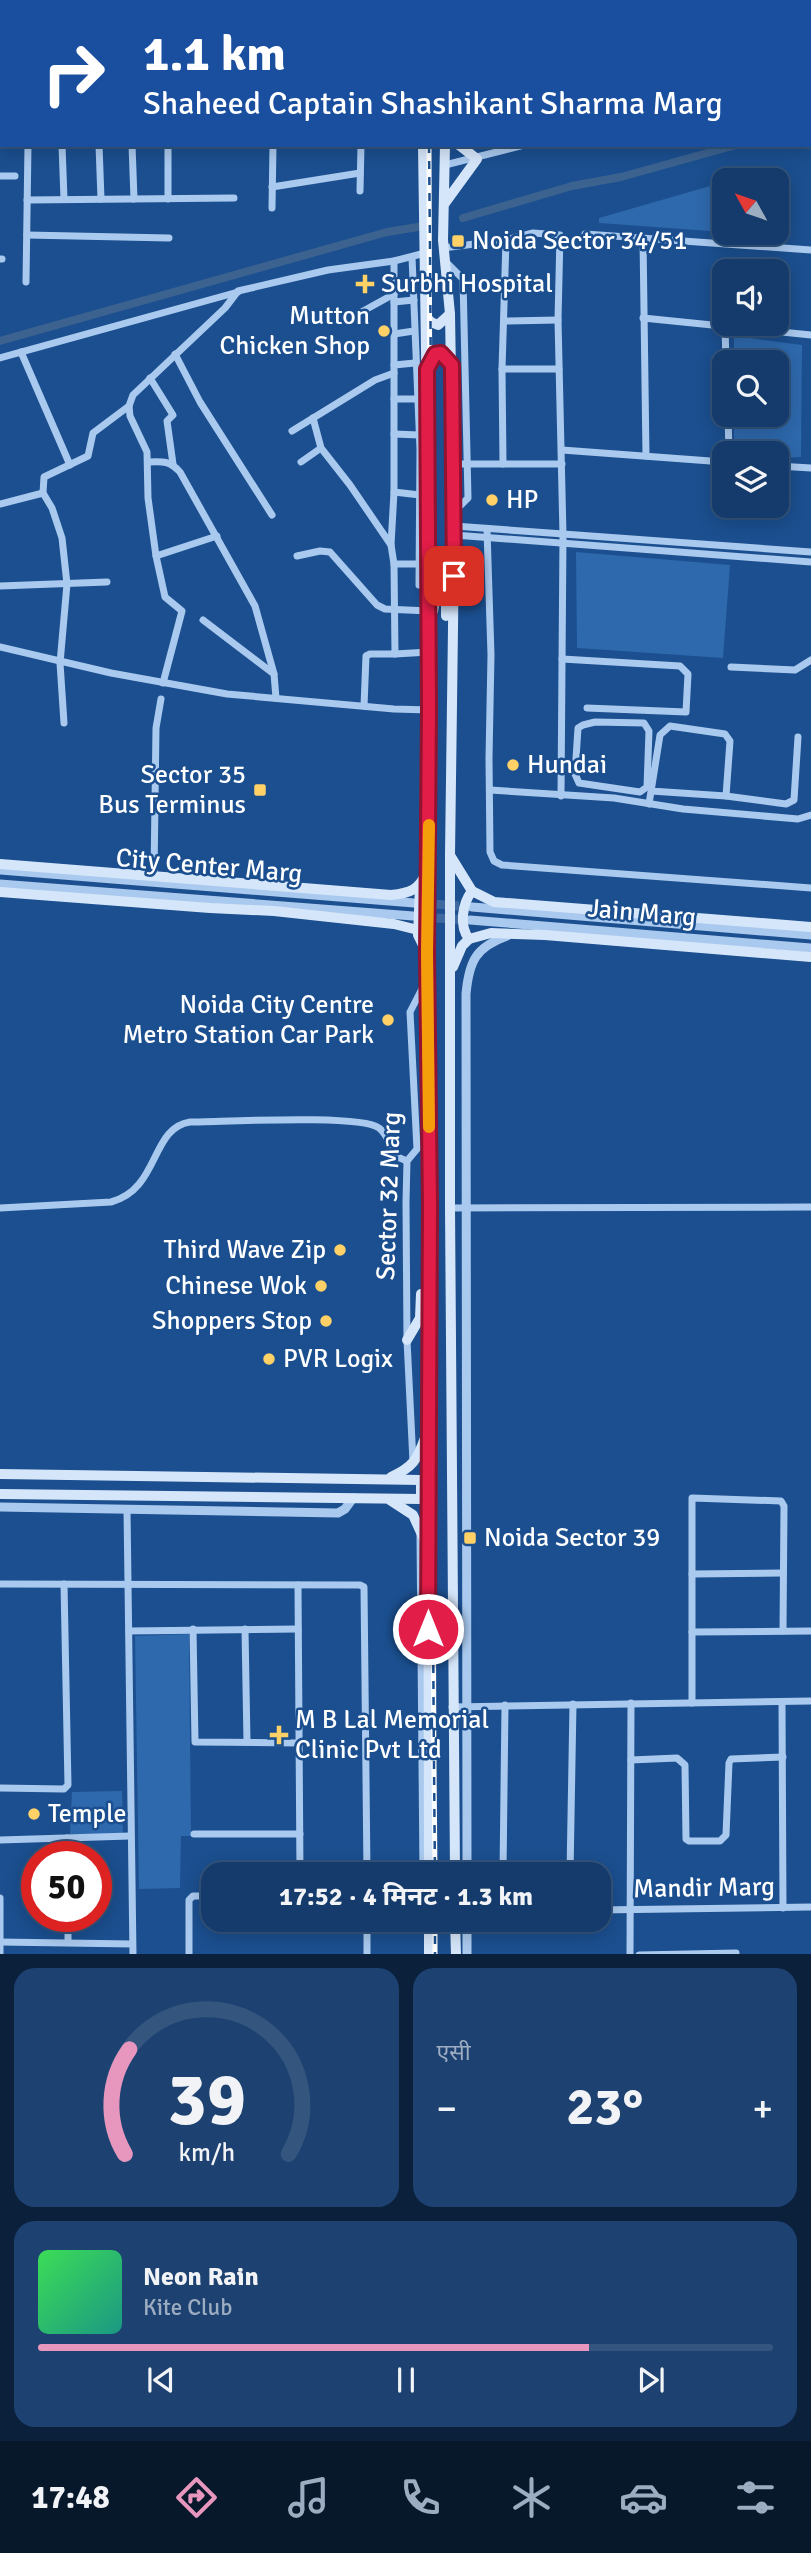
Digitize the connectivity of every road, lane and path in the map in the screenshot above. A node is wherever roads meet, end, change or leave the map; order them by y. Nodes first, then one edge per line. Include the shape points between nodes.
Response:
1 (28, 147) edge
2 (62, 147) edge
3 (99, 147) edge
4 (132, 147) edge
5 (168, 147) edge
6 (273, 147) edge
7 (361, 147) edge
8 (423, 147) edge
9 (445, 147) edge
10 (462, 147) edge
11 (505, 148) edge
12 (477, 159) junction
13 (445, 165) junction
14 (360, 173) junction
15 (0, 176) edge
16 (15, 176) dead end
17 (272, 187) junction
18 (360, 191) dead end
19 (234, 198) dead end
20 (100, 199) junction
21 (134, 199) junction
22 (168, 199) junction
23 (27, 200) junction
24 (64, 200) junction
25 (272, 208) dead end
26 (444, 208) junction
27 (585, 234) dead end
28 (27, 235) junction
29 (169, 238) dead end
30 (643, 238) junction
31 (506, 240) junction
32 (443, 244) junction
33 (811, 250) edge
34 (425, 253) junction
35 (412, 257) junction
36 (445, 260) junction
37 (394, 261) junction
38 (26, 282) dead end
39 (239, 292) junction
40 (394, 298) junction
41 (414, 300) junction
42 (356, 314) dead end
43 (450, 314) junction
44 (426, 317) junction
45 (643, 318) junction
46 (558, 320) junction
47 (505, 321) junction
48 (712, 326) edge
49 (414, 331) junction
50 (789, 332) edge
51 (394, 334) junction
52 (811, 334) edge
53 (21, 352) junction
54 (175, 354) junction
55 (0, 358) edge
56 (415, 363) junction
57 (452, 365) junction
58 (394, 369) junction
59 (427, 369) junction
60 (502, 369) junction
61 (559, 369) junction
62 (150, 378) junction
63 (416, 399) junction
64 (394, 400) junction
65 (129, 406) junction
66 (313, 418) junction
67 (292, 431) dead end
68 (394, 434) junction
69 (419, 435) junction
70 (321, 448) junction
71 (562, 450) junction
72 (646, 456) junction
73 (712, 461) edge
74 (148, 462) junction
75 (301, 462) dead end
76 (173, 464) junction
77 (453, 464) junction
78 (503, 464) junction
79 (562, 464) junction
80 (70, 465) junction
81 (469, 465) junction
82 (789, 467) edge
83 (811, 468) edge
84 (394, 492) junction
85 (43, 493) junction
86 (420, 495) junction
87 (0, 504) edge
88 (454, 512) junction
89 (272, 515) dead end
90 (487, 530) junction
91 (454, 531) junction
92 (563, 535) junction
93 (217, 536) junction
94 (487, 540) junction
95 (391, 545) junction
96 (562, 545) junction
97 (454, 552) junction
98 (811, 552) edge
99 (429, 555) junction
100 (156, 556) junction
101 (297, 556) dead end
102 (811, 562) edge
103 (394, 564) junction
104 (420, 564) junction
105 (107, 582) dead end
106 (67, 584) junction
107 (0, 586) edge
108 (429, 586) junction
109 (395, 610) junction
110 (429, 611) junction
111 (203, 620) dead end
112 (0, 647) edge
113 (429, 649) junction
114 (453, 649) junction
115 (395, 654) junction
116 (562, 659) junction
117 (811, 660) edge
118 (60, 663) junction
119 (731, 667) dead end
120 (274, 674) junction
121 (163, 683) junction
122 (276, 698) junction
123 (161, 699) dead end
124 (364, 706) junction
125 (587, 708) dead end
126 (597, 709) junction
127 (429, 710) junction
128 (595, 722) junction
129 (64, 723) dead end
130 (798, 737) dead end
131 (490, 790) junction
132 (651, 791) junction
133 (561, 796) junction
134 (726, 796) junction
135 (649, 804) junction
136 (811, 815) edge
137 (450, 855) junction
138 (0, 864) edge
139 (429, 869) junction
140 (0, 870) edge
141 (154, 875) junction
142 (0, 884) edge
143 (420, 886) junction
144 (811, 888) edge
145 (472, 891) junction
146 (0, 892) edge
147 (414, 903) tunnel mouth
148 (471, 907) tunnel mouth
149 (413, 916) tunnel mouth
150 (470, 920) tunnel mouth
151 (811, 927) edge
152 (418, 930) junction
153 (512, 934) junction
154 (811, 936) edge
155 (469, 939) junction
156 (811, 948) edge
157 (427, 953) junction
158 (811, 957) edge
159 (450, 973) junction
160 (428, 977) junction
161 (407, 1161) junction
162 (467, 1207) junction
163 (811, 1207) edge
164 (0, 1208) edge
165 (450, 1208) junction
166 (428, 1254) junction
167 (407, 1340) junction
168 (428, 1426) junction
169 (413, 1463) junction
170 (0, 1474) edge
171 (386, 1479) junction
172 (0, 1494) edge
173 (353, 1498) junction
174 (386, 1498) junction
175 (0, 1507) edge
176 (127, 1509) junction
177 (420, 1527) junction
178 (427, 1548) junction
179 (782, 1573) junction
180 (692, 1574) junction
181 (0, 1584) edge
182 (64, 1584) junction
183 (128, 1584) junction
184 (298, 1585) junction
185 (193, 1629) junction
186 (245, 1629) junction
187 (298, 1629) junction
188 (129, 1631) junction
189 (783, 1631) junction
190 (811, 1631) edge
191 (692, 1632) junction
192 (811, 1701) edge
193 (782, 1702) junction
194 (631, 1703) junction
195 (692, 1703) junction
196 (573, 1704) junction
197 (505, 1705) junction
198 (467, 1706) junction
199 (452, 1707) junction
200 (247, 1742) junction
201 (299, 1743) junction
202 (783, 1757) junction
203 (631, 1760) junction
204 (0, 1788) edge
205 (194, 1834) dead end
206 (300, 1834) junction
207 (130, 1836) junction
208 (67, 1838) joint
209 (0, 1840) edge
210 (300, 1862) edge
211 (367, 1862) edge
212 (423, 1862) edge
213 (429, 1862) edge
214 (455, 1862) edge
215 (467, 1862) edge
216 (503, 1862) edge
217 (570, 1862) edge
218 (201, 1896) edge
219 (0, 1898) edge
220 (811, 1907) edge
221 (783, 1908) junction
222 (611, 1910) edge
223 (631, 1910) junction
224 (68, 1932) edge
225 (367, 1932) edge
226 (429, 1932) edge
227 (455, 1932) edge
228 (467, 1932) edge
229 (0, 1942) edge
230 (68, 1942) junction
231 (132, 1944) junction
232 (736, 1953) edge
233 (0, 1954) edge
234 (132, 1954) edge
235 (190, 1954) edge
236 (367, 1954) edge
237 (429, 1954) edge
238 (456, 1954) edge
239 (467, 1954) edge
240 (631, 1954) edge
241 (688, 1954) edge

1 - 23 street
2 - 24 street
3 - 20 street
4 - 21 street
5 - 22 street
6 - 17 street
7 - 14 street
8 - 34 main road
9 - 13 main road
10 - 12 main road
11 - 12 street
12 - 13 street
12 - 26 main road
13 - 26 main road
14 - 17 street
14 - 18 street
15 - 16 street
17 - 25 street
19 - 22 street
20 - 21 street
20 - 24 street
21 - 22 street
23 - 24 street
23 - 28 street
26 - 32 main road
27 - 30 street
28 - 29 street
28 - 38 street
30 - 33 street
30 - 45 street
31 - 32 street
31 - 46 street via 533,233 560,235
31 - 47 street
32 - 36 main road
34 - 35 street
34 - 44 main road
35 - 37 street
35 - 41 street
36 - 43 main road
36 - 81 street via 463,279
37 - 39 street via 328,270
37 - 40 street
39 - 53 street
39 - 54 street
40 - 41 street
40 - 42 street
40 - 51 street
41 - 49 street
43 - 44 main road via 438,325
43 - 57 main road
44 - 59 main road
45 - 48 street
45 - 72 street
46 - 47 street
46 - 61 street
47 - 60 street
49 - 51 street
49 - 56 street
50 - 52 street
51 - 58 street
53 - 55 street
53 - 80 street
54 - 62 street
54 - 89 street
56 - 58 street
56 - 63 street
57 - 59 main road via 441,353 435,354
57 - 77 main road
58 - 64 street
58 - 66 street
59 - 99 main road
60 - 61 street
60 - 78 street
61 - 71 street
62 - 65 street
62 - 76 street via 173,415 167,421
63 - 64 street
63 - 69 street
64 - 68 street
65 - 74 street
65 - 80 street via 99,426 88,456
66 - 67 street
66 - 70 street
68 - 69 street
68 - 84 street
69 - 86 street
70 - 75 street
70 - 95 street
71 - 72 street
71 - 79 street
72 - 73 street
74 - 76 street
74 - 100 street
76 - 93 street
77 - 81 street
77 - 88 main road
78 - 79 street
78 - 81 street
79 - 92 street
80 - 85 street via 44,477
81 - 88 street via 468,498
82 - 83 street
84 - 86 street
84 - 95 street
85 - 87 street
85 - 106 street via 62,538
86 - 104 street
88 - 91 main road
90 - 91 street
90 - 92 street
90 - 94 street
91 - 94 street
91 - 97 main road
92 - 96 street
92 - 98 street
93 - 100 street
93 - 120 street via 255,606
94 - 96 street
94 - 131 street
95 - 103 street
96 - 102 street
96 - 116 street
97 - 99 main road via 446,580 440,583 433,579
97 - 114 main road
99 - 108 main road
100 - 121 street via 165,597 182,611
101 - 109 street via 330,552 377,605
103 - 104 street
103 - 109 street
104 - 108 street via 419,585
105 - 106 street
106 - 107 street
106 - 118 street
108 - 110 main road
109 - 110 street
109 - 115 street
110 - 113 main road
111 - 120 street
112 - 118 street
113 - 114 main road via 434,603 439,597 446,601 447,638
113 - 115 street
113 - 127 main road
114 - 137 main road
115 - 124 street via 366,656
116 - 126 street via 680,666 688,674 686,712
116 - 133 street
117 - 119 street via 795,670
118 - 121 street
118 - 129 street
120 - 122 street
121 - 122 street
122 - 124 street
123 - 141 street via 156,728
124 - 127 street
125 - 126 street
126 - 128 street
127 - 139 main road
128 - 128 street via 644,723 649,731 647,787 640,792 579,783 575,774 578,728
130 - 134 street via 794,800 786,804
131 - 133 street
131 - 144 street via 490,852 502,866
132 - 134 street
132 - 134 street via 660,734 670,726 724,734 730,741
132 - 135 street
133 - 135 street
135 - 136 street via 798,819
137 - 145 main road
137 - 159 main road
138 - 141 main road
139 - 143 main road
139 - 157 main road
140 - 147 street, City Center Marg
141 - 143 main road via 391,895
142 - 149 street, City Center Marg
143 - 152 main road
145 - 151 main road via 494,902
145 - 155 main road via 463,918
146 - 152 main road via 274,911
148 - 154 street, Jain Marg
150 - 156 street, Jain Marg
152 - 157 main road
153 - 155 main road
153 - 158 main road
153 - 162 street via 482,948 467,982
155 - 159 main road
157 - 160 main road
159 - 165 main road
160 - 161 street, Sector 32 Marg via 410,1012 416,1150
160 - 166 main road
161 - 164 street via 395,1156 377,1126 368,1124 190,1122 166,1136 145,1177 126,1198
161 - 167 street, Sector 32 Marg
162 - 163 street
162 - 165 street
162 - 198 street
165 - 199 main road
166 - 167 main road via 422,1272 420,1318
166 - 168 main road
167 - 169 street, Sector 32 Marg
168 - 169 main road
168 - 178 main road
169 - 171 main road
170 - 171 main road
171 - 174 main road via 421,1480 421,1499
172 - 173 main road
173 - 174 main road
173 - 176 street via 338,1513
174 - 177 main road via 413,1515
175 - 176 street
176 - 183 street
177 - 178 main road
177 - 212 street
178 - 213 main road
179 - 180 street
179 - 180 street via 785,1506 781,1501 692,1497
179 - 189 street
180 - 191 street
181 - 182 street
182 - 183 street
182 - 204 street via 68,1784 64,1789
183 - 184 street
183 - 188 street
184 - 187 street
184 - 211 street via 360,1585 365,1591
185 - 186 street
185 - 188 street
185 - 200 street via 195,1742
186 - 187 street
186 - 200 street
187 - 201 street
188 - 207 street
189 - 190 street
189 - 191 street
191 - 195 street
192 - 193 street
193 - 195 street
193 - 202 street
194 - 195 street
194 - 196 street
194 - 203 street
196 - 197 street
196 - 217 street
197 - 198 street
197 - 216 street
198 - 199 street
198 - 215 street
199 - 214 main road
200 - 201 street
201 - 206 street
202 - 203 street via 731,1759 726,1835 719,1841 686,1839 682,1760
202 - 221 street
203 - 223 street
205 - 206 street
206 - 210 street
207 - 208 street
207 - 231 street
208 - 209 street
218 - 235 street via 189,1900
219 - 229 street
220 - 221 street, Mandir Marg
221 - 223 street, Mandir Marg
222 - 223 street, Mandir Marg
223 - 240 street
224 - 230 street
225 - 236 street
226 - 237 main road
227 - 238 main road
228 - 239 street
229 - 230 street
229 - 233 street
230 - 231 street
231 - 234 street
232 - 241 street

